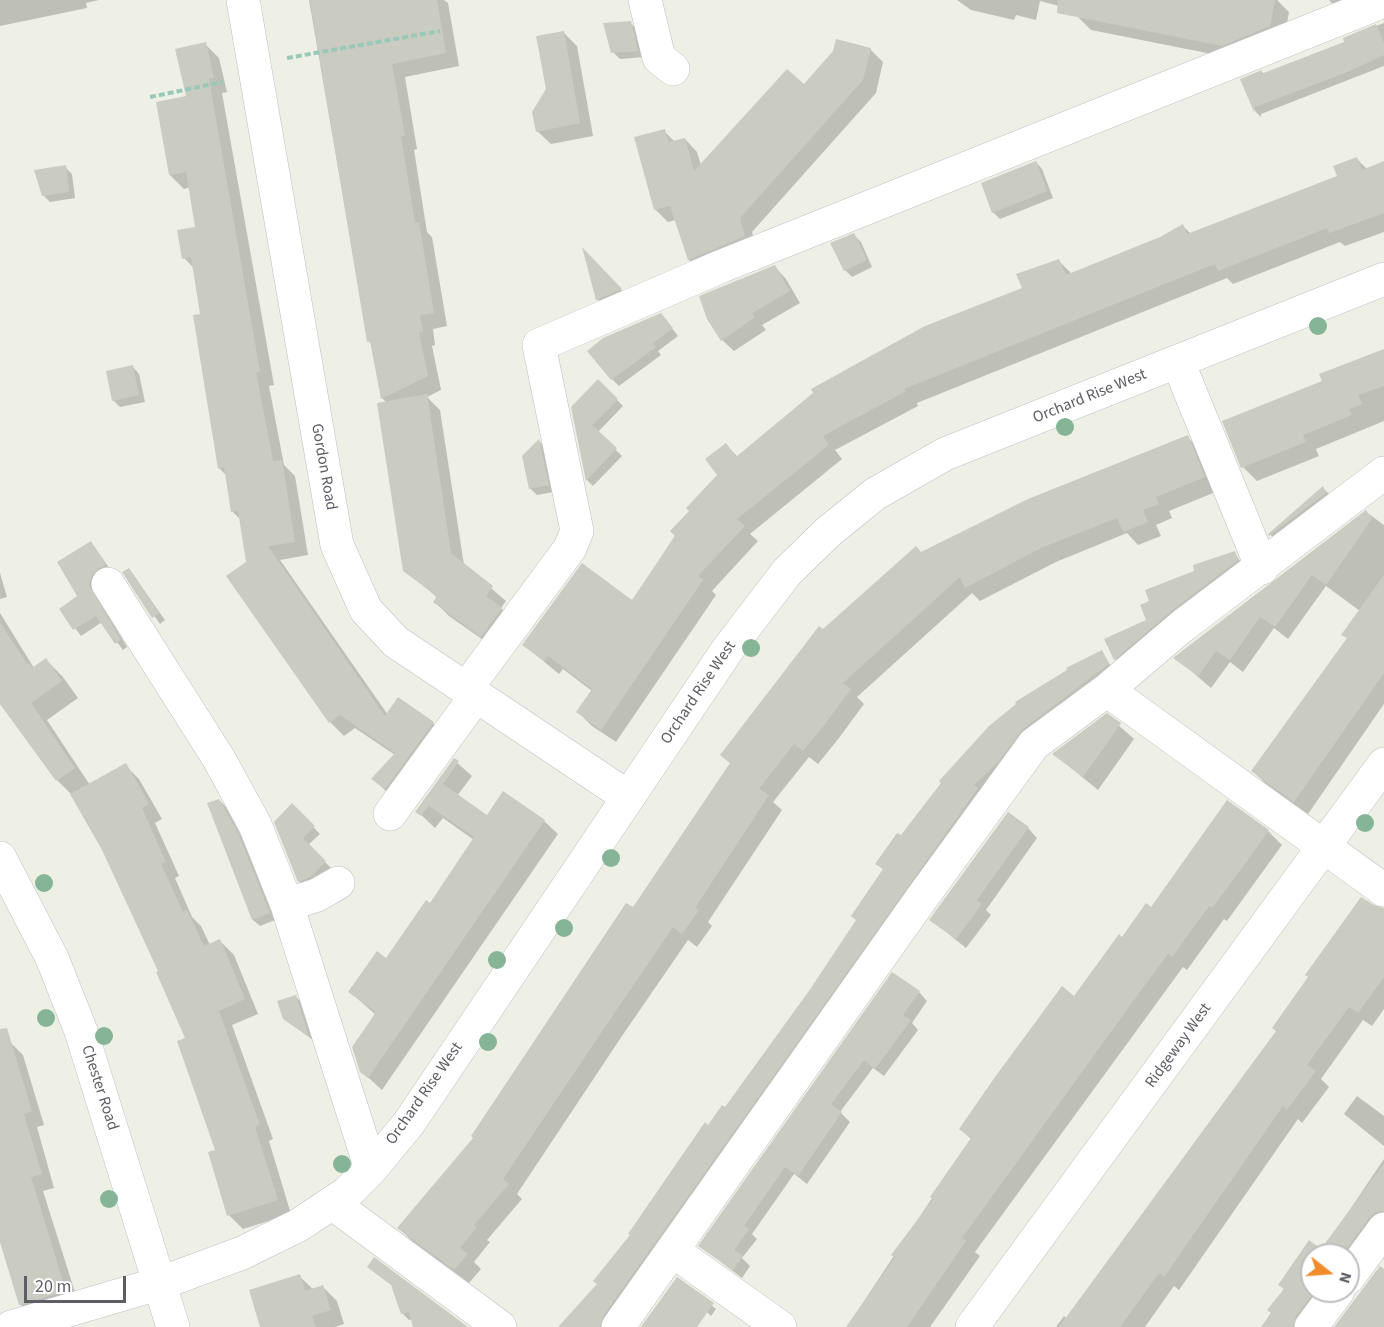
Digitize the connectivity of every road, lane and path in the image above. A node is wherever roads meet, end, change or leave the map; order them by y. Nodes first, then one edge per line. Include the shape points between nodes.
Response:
1 (243, 0) edge
2 (645, 0) edge
3 (1384, 1) edge
4 (440, 31) dead end
5 (255, 69) junction
6 (673, 69) dead end
7 (150, 97) dead end
8 (1384, 279) edge
9 (1178, 362) junction
10 (1384, 473) edge
11 (1262, 568) junction
12 (108, 584) dead end
13 (1107, 690) junction
14 (471, 693) junction
15 (1384, 764) edge
16 (628, 797) junction
17 (390, 814) dead end
18 (1326, 846) junction
19 (0, 858) edge
20 (338, 883) dead end
21 (1384, 890) edge
22 (287, 905) junction
23 (371, 1169) junction
24 (332, 1203) junction
25 (1384, 1229) edge
26 (673, 1251) junction
27 (1360, 1262) edge
28 (161, 1283) junction
29 (1329, 1303) edge
30 (11, 1327) edge
31 (173, 1327) edge
32 (500, 1327) edge
33 (618, 1327) edge
34 (780, 1327) edge
35 (972, 1327) edge
36 (1311, 1327) edge

1 - 5 street, Gordon Road
2 - 6 street via 659,58
3 - 14 street via 722,266 539,345 577,531 570,548
4 - 5 path
5 - 7 path
5 - 14 street, Gordon Road via 337,545 366,610 396,642
8 - 9 street, Orchard Rise West
9 - 11 street
9 - 16 street, Orchard Rise West via 945,454 867,501 787,572 728,649
10 - 11 street
11 - 13 street via 1181,627
12 - 22 street via 240,796 269,855
13 - 18 street
13 - 26 street via 1035,744
14 - 16 street, Gordon Road
14 - 17 street
15 - 18 street, Ridgeway West
16 - 23 street, Orchard Rise West via 409,1123
18 - 21 street
18 - 35 street, Ridgeway West
19 - 28 street, Chester Road via 51,958 81,1031
20 - 22 street
22 - 23 street
23 - 24 street, Orchard Rise West
24 - 28 street, Orchard Rise West via 299,1225 242,1253
24 - 32 street
25 - 27 street
26 - 33 street
26 - 34 street
28 - 30 street, Orchard Rise West
28 - 31 street, Chester Road
29 - 36 street

